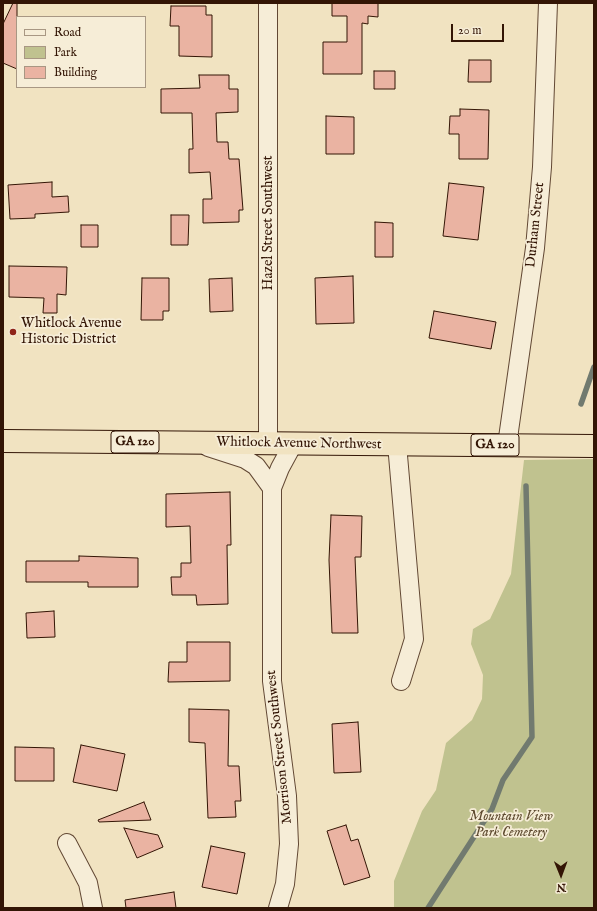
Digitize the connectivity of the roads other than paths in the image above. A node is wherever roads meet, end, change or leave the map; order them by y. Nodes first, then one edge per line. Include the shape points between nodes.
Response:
1 (268, 3) edge
2 (548, 3) edge
3 (3, 441) edge
4 (188, 442) junction
5 (268, 444) junction
6 (293, 444) junction
7 (397, 444) junction
8 (507, 445) junction
9 (594, 446) edge
10 (272, 488) junction
11 (401, 681) dead end
12 (67, 844) dead end
13 (93, 908) edge
14 (278, 908) edge

1 - 5 street, Hazel Street Southwest
2 - 8 street, Durham Street via 541,182 535,248
3 - 4 highway, Whitlock Avenue Northwest / GA 120
4 - 5 highway, Whitlock Avenue Northwest / GA 120
4 - 10 street via 245,459 256,466
5 - 6 highway, Whitlock Avenue Northwest / GA 120
6 - 7 highway, Whitlock Avenue Northwest / GA 120
6 - 10 street, Morrison Street Southwest
7 - 8 highway, Whitlock Avenue Northwest / GA 120
7 - 11 street via 414,639
8 - 9 highway, Whitlock Avenue Northwest / GA 120
10 - 14 street, Morrison Street Southwest via 272,681 287,796 289,844 285,884
12 - 13 street via 88,883

